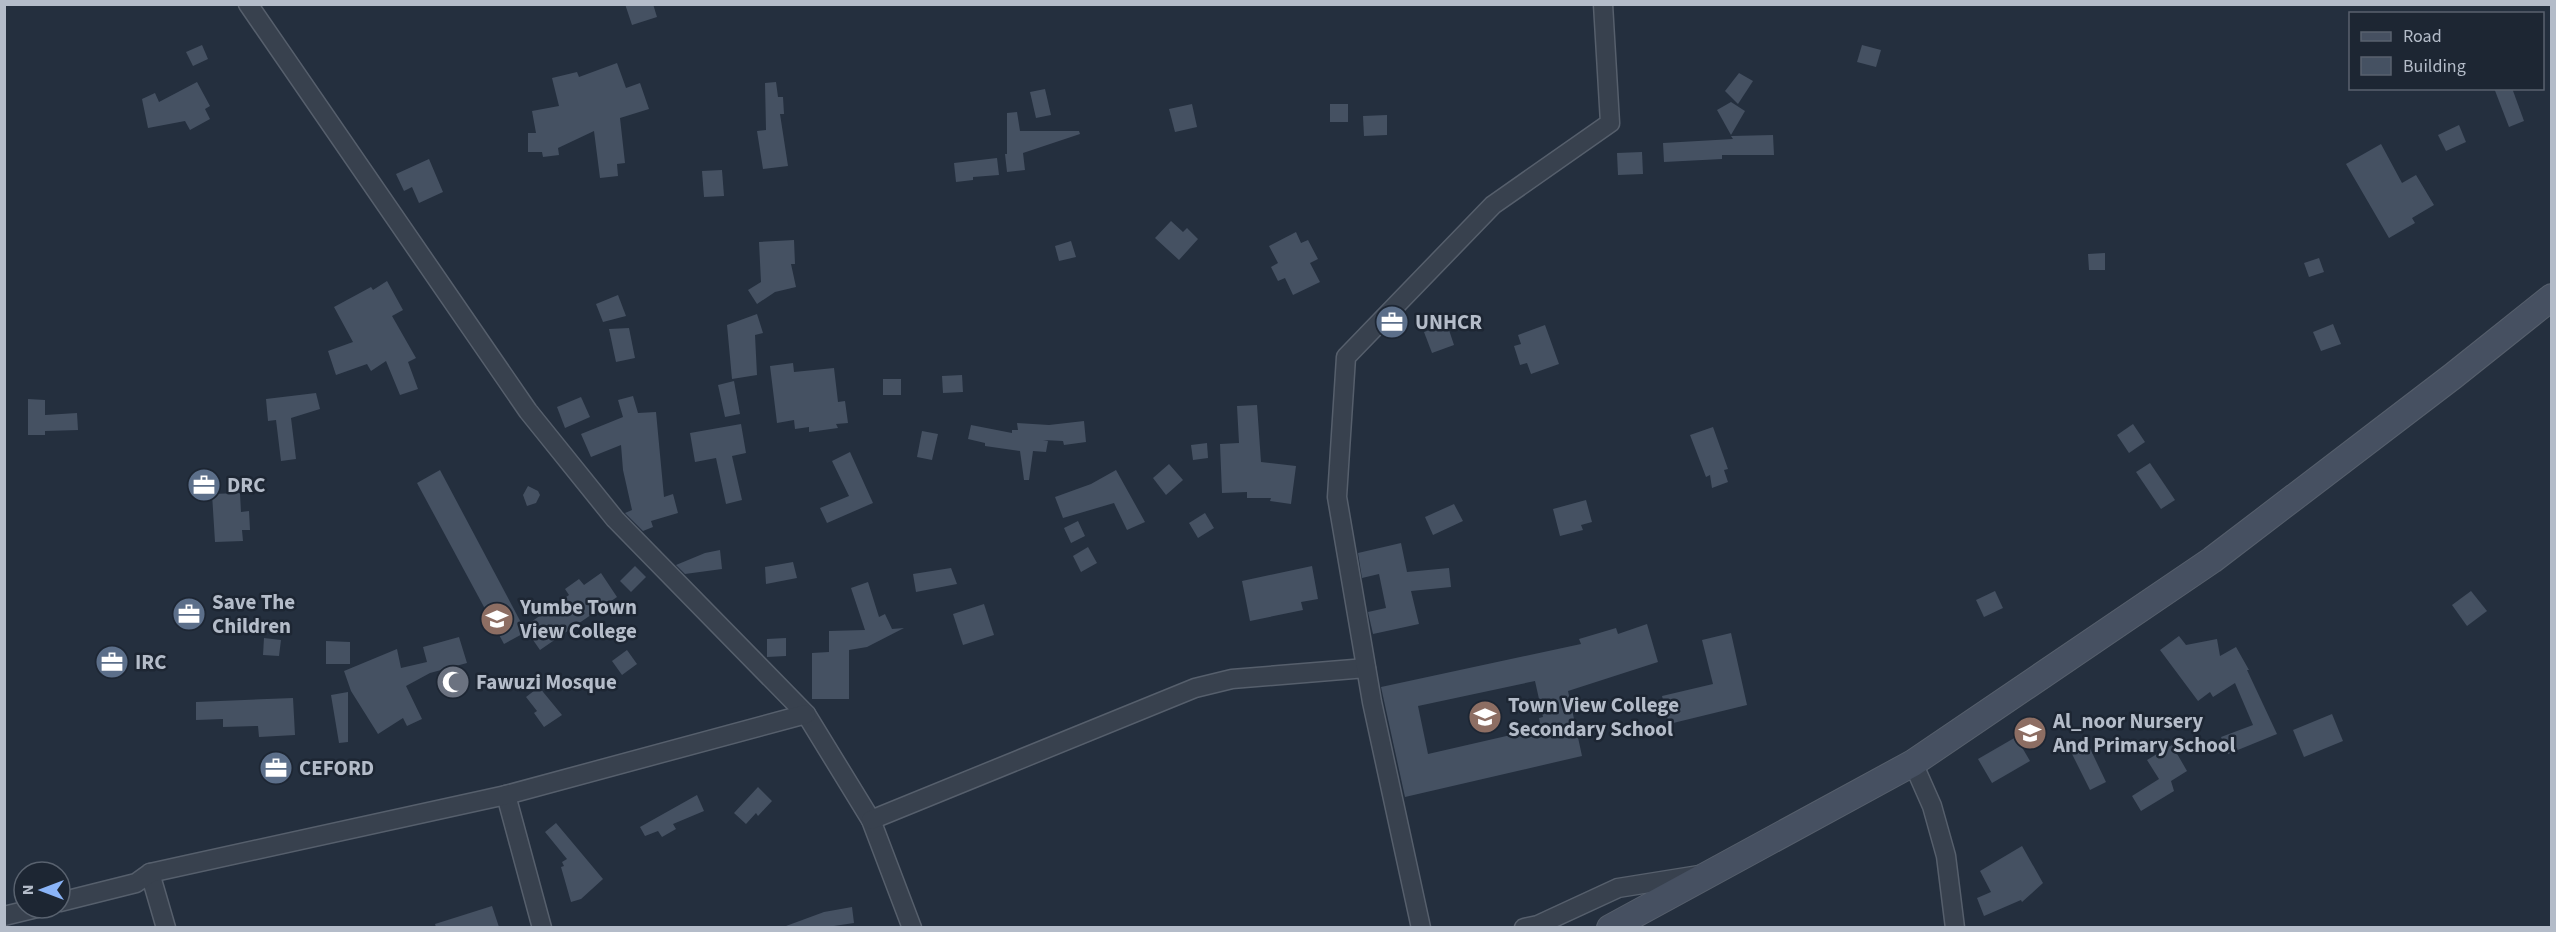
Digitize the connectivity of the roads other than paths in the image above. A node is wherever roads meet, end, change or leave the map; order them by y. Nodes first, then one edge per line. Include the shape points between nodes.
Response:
1 (248, 4) edge
2 (1603, 4) edge
3 (2552, 297) edge
4 (1366, 668) junction
5 (806, 714) junction
6 (1913, 763) junction
7 (506, 795) junction
8 (871, 820) junction
9 (150, 873) junction
10 (1710, 873) junction
11 (72, 899) edge
12 (166, 927) edge
13 (542, 927) edge
14 (912, 927) edge
15 (1421, 927) edge
16 (1524, 927) edge
17 (1610, 927) edge
18 (1955, 927) edge

1 - 5 street via 528,411 615,519
2 - 4 street via 1610,123 1493,205 1346,357 1337,497
3 - 6 main road via 2212,560
4 - 8 street via 1232,679 1195,688
4 - 15 street
5 - 7 street
5 - 8 street
6 - 10 main road
6 - 18 street via 1932,806 1946,856
7 - 9 street
7 - 13 street
8 - 14 street
9 - 11 street via 136,883
9 - 12 street
10 - 16 street via 1618,888 1538,925
10 - 17 main road

